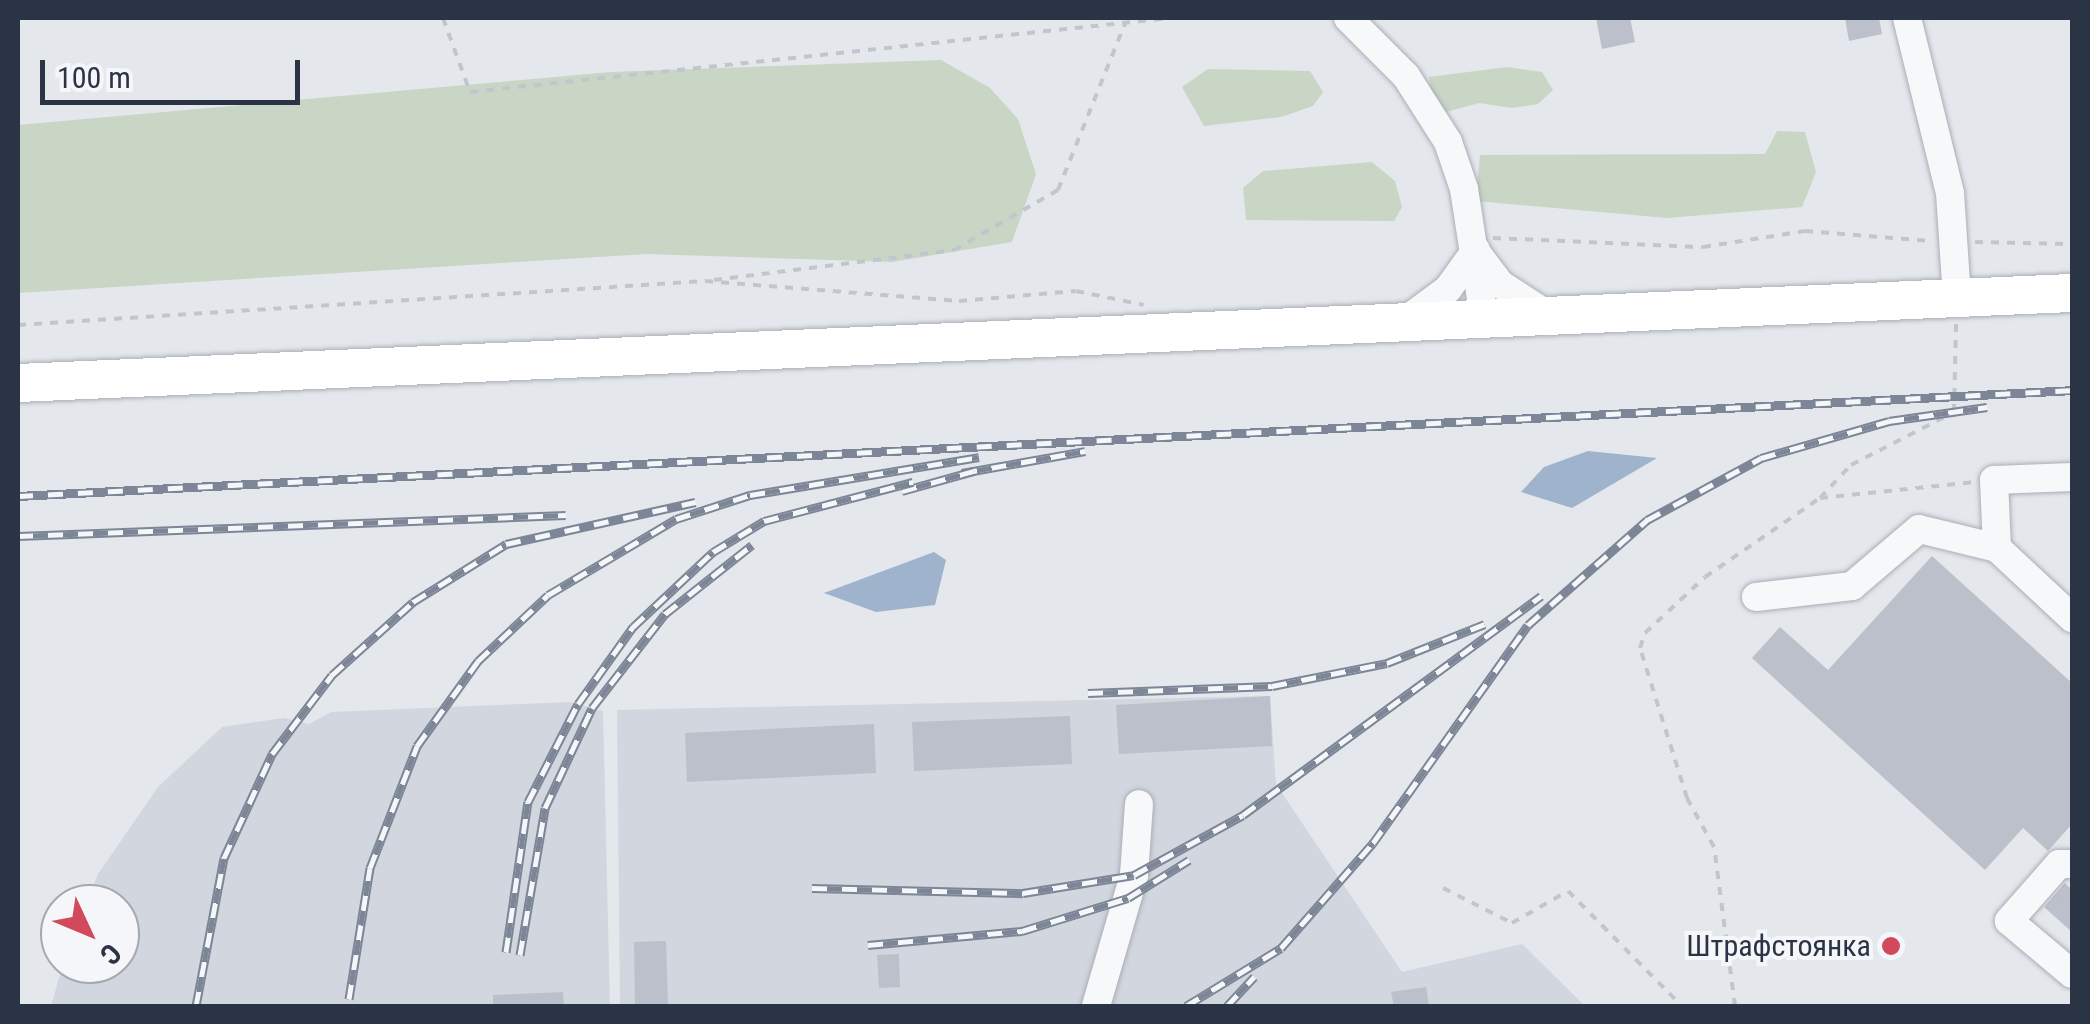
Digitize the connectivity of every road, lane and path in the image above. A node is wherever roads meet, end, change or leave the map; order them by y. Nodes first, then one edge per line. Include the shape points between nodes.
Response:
1 (443, 18) edge
2 (1170, 18) edge
3 (1348, 18) edge
4 (1907, 18) edge
5 (1126, 21) junction
6 (1954, 241) junction
7 (1474, 243) junction
8 (2072, 244) edge
9 (705, 281) junction
10 (2072, 294) edge
11 (1957, 299) junction
12 (1152, 306) dead end
13 (1548, 315) junction
14 (1484, 318) junction
15 (1406, 320) junction
16 (18, 326) edge
17 (18, 382) edge
18 (2072, 477) edge
19 (1994, 480) junction
20 (1820, 498) junction
21 (1997, 548) junction
22 (1756, 597) dead end
23 (2072, 618) edge
24 (1138, 804) dead end
25 (2072, 864) edge
26 (1443, 888) dead end
27 (2072, 974) edge
28 (1096, 1006) edge
29 (1682, 1006) edge
30 (1735, 1006) edge

1 - 5 path via 470,92
2 - 5 path
3 - 7 street via 1431,110
4 - 6 street
5 - 9 path via 1058,190 954,250
6 - 7 path via 1805,231 1703,247
6 - 8 path
6 - 11 street
7 - 13 street via 1500,284
7 - 14 street
7 - 15 street via 1448,289
9 - 12 path via 960,301 1076,290
9 - 16 path
10 - 11 highway
11 - 13 highway
11 - 20 path via 1954,412 1851,464
13 - 14 highway
14 - 15 highway
15 - 17 highway
18 - 19 street
19 - 20 path
19 - 21 street
20 - 30 path via 1705,578 1640,648 1688,798 1714,847
21 - 22 street via 1920,529 1852,586
21 - 23 street
24 - 28 street via 1134,874
25 - 27 street via 2058,864 2009,922
26 - 29 path via 1512,922 1568,890

